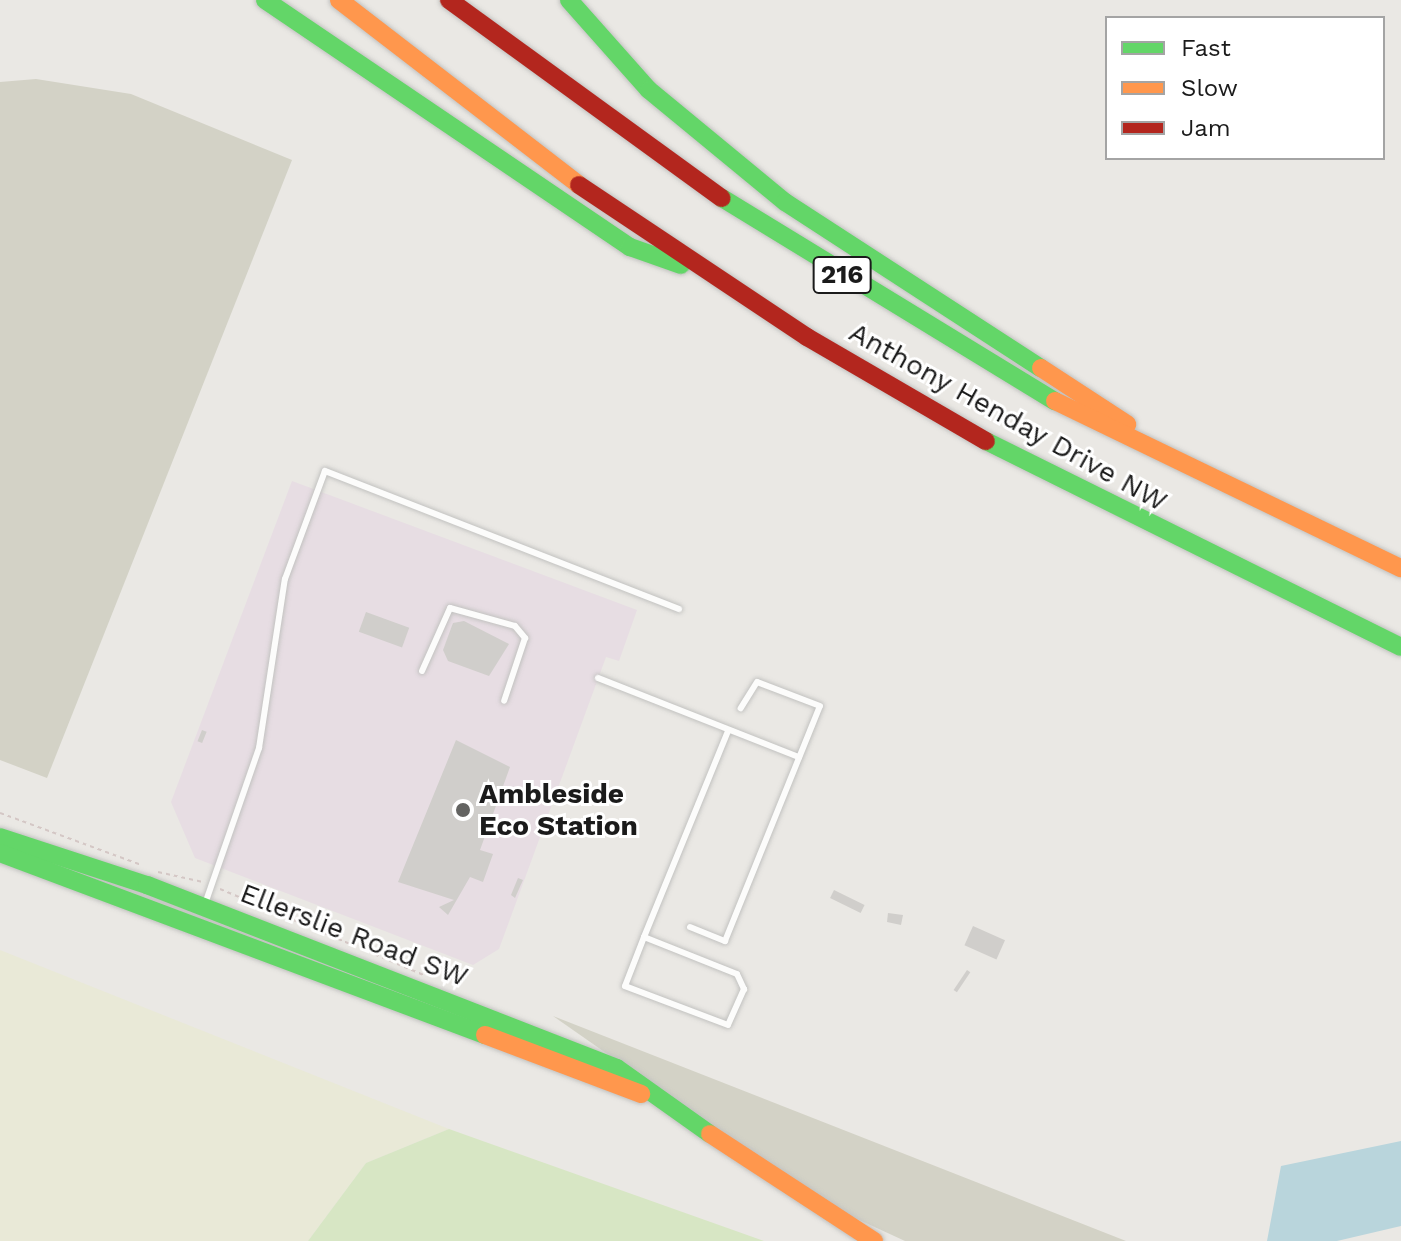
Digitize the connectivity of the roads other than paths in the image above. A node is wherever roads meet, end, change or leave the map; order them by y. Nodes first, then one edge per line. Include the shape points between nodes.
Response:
1 (265, 0) edge
2 (339, 0) edge
3 (449, 0) edge
4 (569, 0) edge
5 (710, 275) junction
6 (1262, 505) junction
7 (1401, 568) edge
8 (679, 609) dead end
9 (1401, 647) edge
10 (422, 671) dead end
11 (598, 678) dead end
12 (504, 701) dead end
13 (741, 708) dead end
14 (728, 731) junction
15 (799, 757) junction
16 (0, 837) edge
17 (0, 853) edge
18 (202, 915) junction
19 (690, 927) dead end
20 (644, 937) junction
21 (874, 1241) edge

1 - 5 main road via 630,247
2 - 5 main road, Anthony Henday Drive NW / 216 via 477,111
3 - 6 main road, Anthony Henday Drive NW / 216 via 732,206 925,328
4 - 6 main road via 649,90 785,202 1013,356
5 - 9 main road, Anthony Henday Drive NW / 216 via 1050,478
6 - 7 main road, Anthony Henday Drive NW / 216
8 - 18 lane via 325,471 285,579 259,748
10 - 12 lane via 450,608 515,626 525,638
11 - 14 lane
13 - 15 lane via 757,682 820,706
14 - 15 lane
14 - 20 lane
15 - 19 lane via 725,941
16 - 18 main road, Ellerslie Road SW
17 - 18 main road, Ellerslie Road SW
18 - 21 main road, Ellerslie Road SW via 575,1050 678,1110 803,1201
20 - 20 lane via 625,986 728,1025 744,989 737,974

